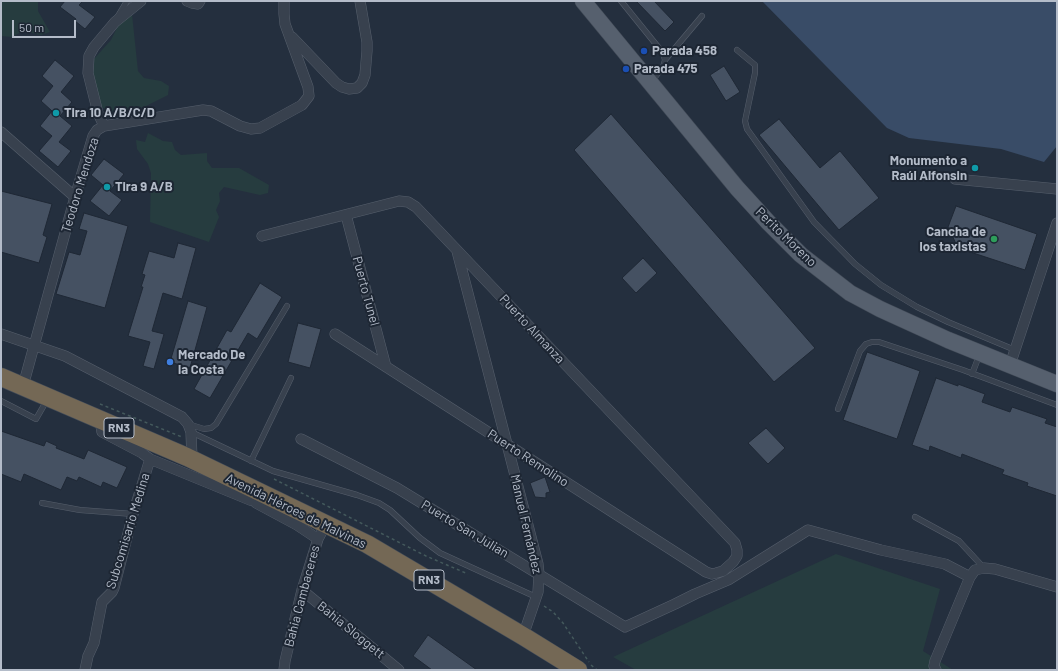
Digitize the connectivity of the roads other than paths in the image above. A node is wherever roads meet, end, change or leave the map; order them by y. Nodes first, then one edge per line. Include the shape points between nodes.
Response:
1 (127, 1) edge
2 (141, 1) edge
3 (187, 1) edge
4 (200, 1) edge
5 (284, 1) edge
6 (360, 1) edge
7 (583, 1) edge
8 (621, 1) edge
9 (702, 16) dead end
10 (115, 22) junction
11 (289, 34) junction
12 (737, 50) dead end
13 (665, 60) junction
14 (651, 82) junction
15 (104, 126) junction
16 (1, 132) edge
17 (955, 179) dead end
18 (1057, 189) edge
19 (75, 197) junction
20 (346, 215) junction
21 (1057, 223) edge
22 (262, 236) dead end
23 (456, 249) junction
24 (287, 306) dead end
25 (1, 334) edge
26 (335, 334) dead end
27 (34, 345) junction
28 (980, 353) junction
29 (1012, 357) junction
30 (386, 367) junction
31 (972, 374) junction
32 (1, 377) edge
33 (291, 378) dead end
34 (1057, 384) edge
35 (22, 386) junction
36 (48, 397) junction
37 (1, 402) edge
38 (1057, 405) edge
39 (838, 409) dead end
40 (100, 420) junction
41 (190, 428) junction
42 (301, 439) dead end
43 (507, 445) junction
44 (150, 459) junction
45 (192, 459) junction
46 (251, 461) junction
47 (250, 500) junction
48 (275, 500) junction
49 (42, 503) dead end
50 (133, 514) junction
51 (914, 517) dead end
52 (322, 532) junction
53 (984, 568) junction
54 (723, 571) junction
55 (540, 574) junction
56 (970, 577) junction
57 (728, 580) junction
58 (1057, 587) edge
59 (302, 590) junction
60 (536, 597) junction
61 (523, 636) junction
62 (85, 670) edge
63 (284, 670) edge
64 (399, 670) edge
65 (578, 670) edge
66 (936, 670) edge

1 - 10 lane
2 - 10 street
3 - 4 street via 192,4 198,4
5 - 11 street via 285,24
6 - 11 street via 367,50 365,75 357,88 349,89 336,83
7 - 14 main road, Perito Moreno
8 - 13 lane via 663,53
9 - 13 lane
10 - 15 street via 94,47 88,62 88,73 98,113
11 - 15 street, Teodoro Mendoza via 309,96 302,105 260,128 240,126 211,111 203,110
12 - 29 lane via 755,65 745,121 747,129 814,222 855,264 881,285
13 - 14 lane via 663,67
14 - 28 main road, Perito Moreno via 737,188 801,255 850,293 880,310
15 - 19 street, Teodoro Mendoza via 93,136
16 - 19 street
17 - 18 street
19 - 27 street, Teodoro Mendoza
20 - 22 street, Puerto Almanza
20 - 23 street, Puerto Almanza via 399,201 408,202 416,207
20 - 30 street, Puerto Tunel
21 - 29 street
23 - 43 street, Manuel Fernández
23 - 54 street, Puerto Almanza via 735,543 737,556
24 - 41 lane via 216,424 211,428
25 - 27 street
26 - 30 street, Puerto Remolino
27 - 35 street, Teodoro Mendoza
27 - 41 street via 65,356 175,412
28 - 29 main road, Perito Moreno
28 - 31 lane
29 - 34 main road, Perito Moreno
30 - 43 street, Puerto Remolino
31 - 38 lane
31 - 39 lane via 879,342 872,342 860,351
32 - 35 highway, Avenida Héroes de Malvinas / RN3
33 - 46 lane
35 - 36 highway, Avenida Héroes de Malvinas / RN3
36 - 37 lane via 36,419
36 - 40 highway, Avenida Héroes de Malvinas / RN3
40 - 44 street, Subcomisario Medina via 102,432
40 - 45 highway, Avenida Héroes de Malvinas / RN3
41 - 45 street
41 - 46 lane
42 - 55 street, Puerto San Julian via 397,488
43 - 54 street, Puerto Remolino via 706,572 712,574
43 - 55 street, Manuel Fernández
44 - 47 street, Subcomisario Medina
44 - 50 street, Subcomisario Medina
45 - 48 highway, Avenida Héroes de Malvinas / RN3
46 - 60 lane via 273,471 379,503 440,553
47 - 48 street, Subcomisario Medina
47 - 52 street via 297,524
48 - 52 highway, Avenida Héroes de Malvinas / RN3
49 - 50 lane via 80,510
50 - 62 street, Subcomisario Medina via 114,588 102,602 94,643
51 - 53 lane via 959,541
52 - 59 street, Bahia Cambaceres
52 - 61 highway, Avenida Héroes de Malvinas / RN3 via 372,548
53 - 56 street via 975,570
53 - 58 street
54 - 57 lane
55 - 57 street, Puerto San Julian via 625,627
55 - 60 street, Manuel Fernández
56 - 57 street via 945,564 808,530
56 - 66 street via 935,661
59 - 63 street, Bahia Cambaceres
59 - 64 street, Bahia Sloggett
60 - 61 street, Manuel Fernández
61 - 65 highway, Avenida Héroes de Malvinas / RN3

